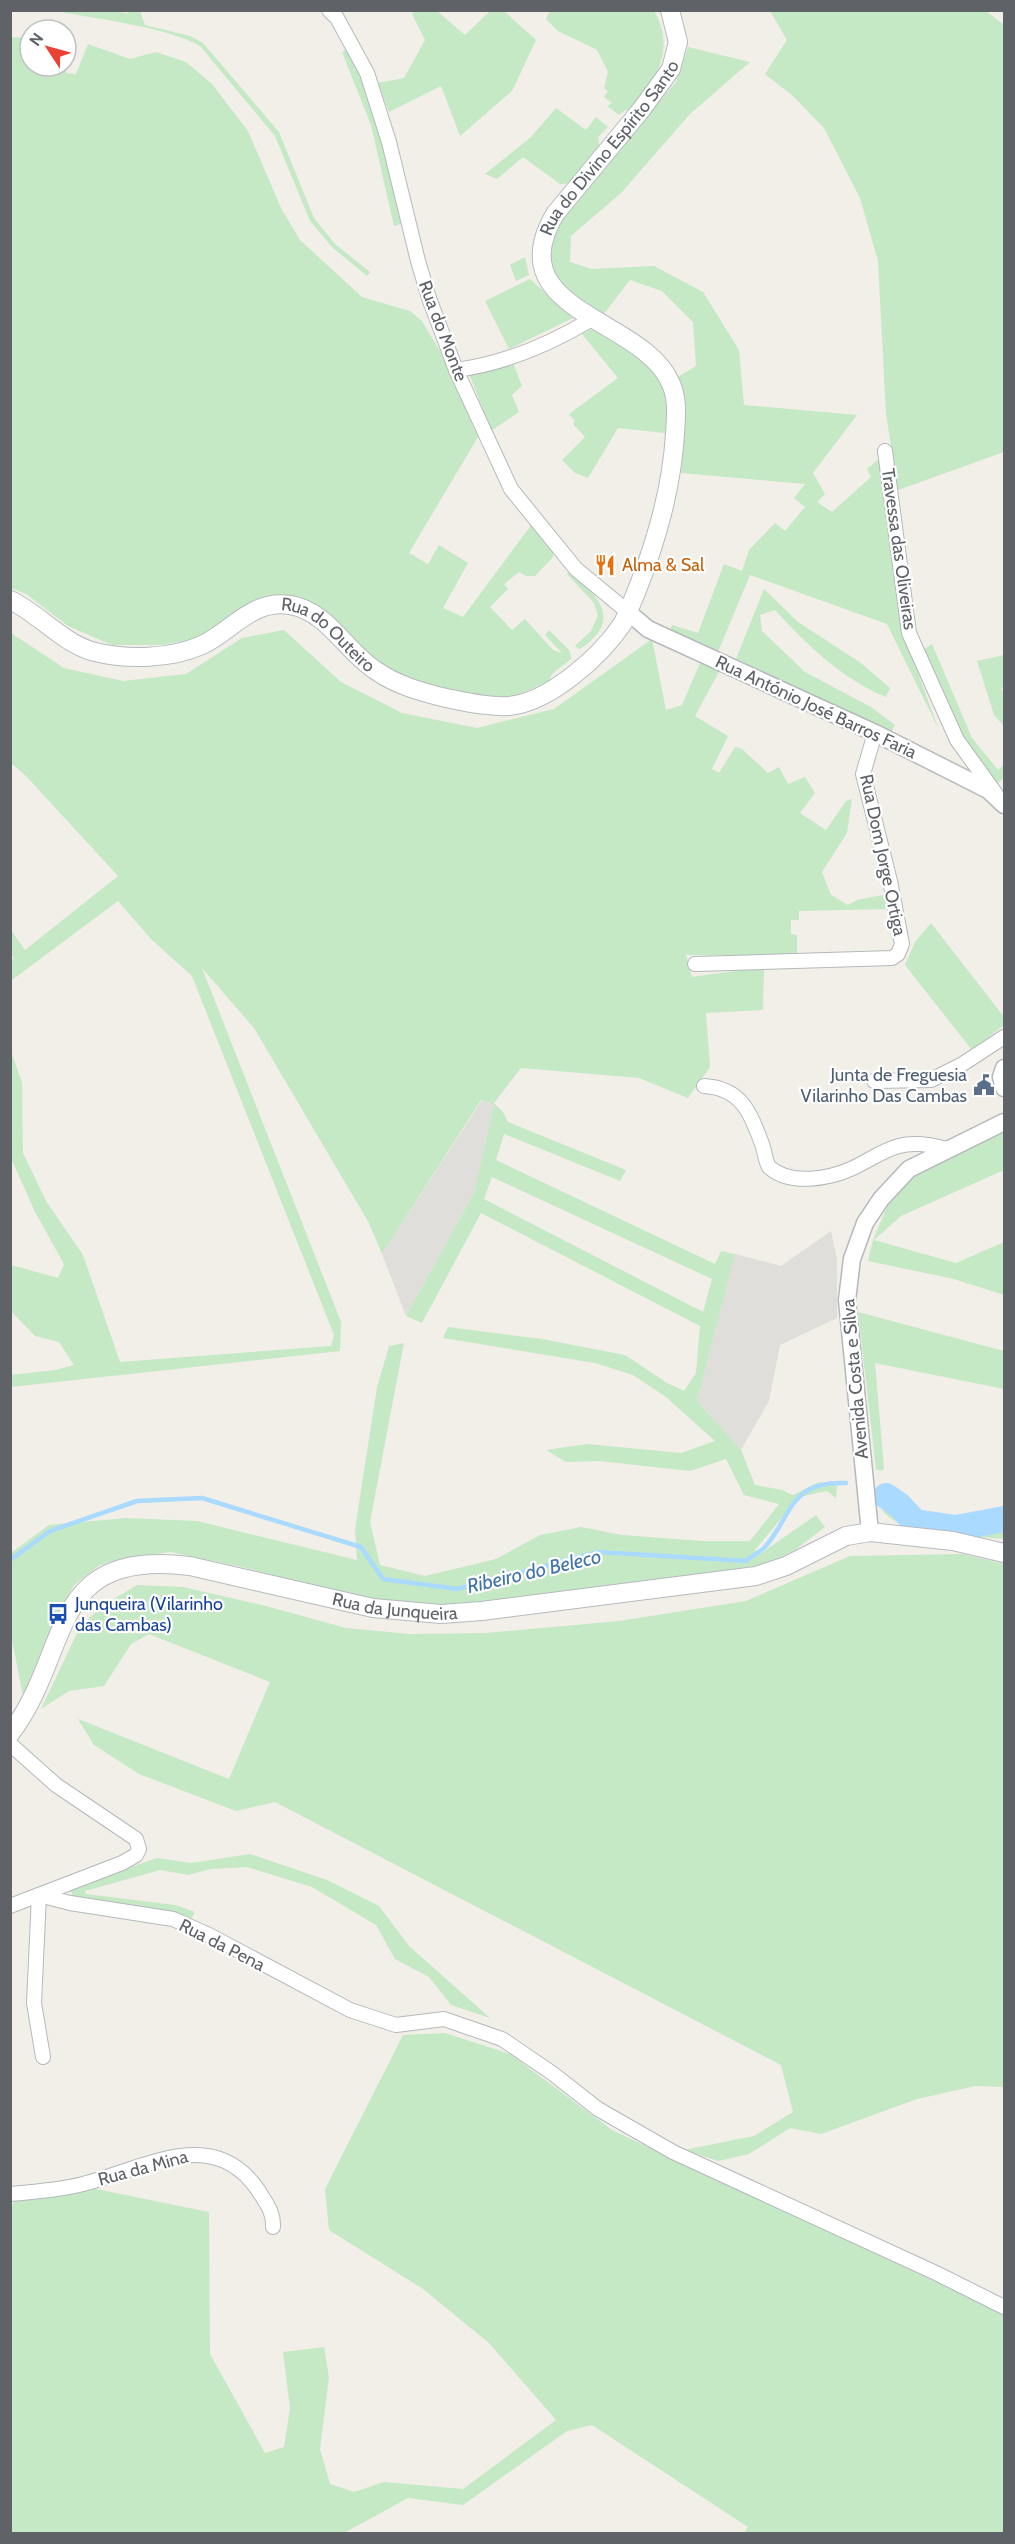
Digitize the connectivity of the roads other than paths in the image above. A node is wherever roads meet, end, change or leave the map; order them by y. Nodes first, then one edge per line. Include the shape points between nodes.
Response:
1 (329, 10) edge
2 (670, 10) edge
3 (592, 318) junction
4 (456, 370) junction
5 (885, 451) dead end
6 (10, 600) edge
7 (628, 612) junction
8 (875, 733) junction
9 (1004, 804) edge
10 (695, 964) dead end
11 (1005, 1037) edge
12 (1005, 1068) edge
13 (874, 1081) dead end
14 (704, 1086) dead end
15 (1005, 1088) edge
16 (1005, 1122) edge
17 (949, 1149) junction
18 (870, 1532) junction
19 (1005, 1553) edge
20 (10, 1734) edge
21 (10, 1743) edge
22 (39, 1895) junction
23 (10, 1906) edge
24 (43, 2057) dead end
25 (10, 2194) edge
26 (273, 2227) dead end
27 (1005, 2307) edge

1 - 4 street, Rua do Monte via 367,73 389,142 417,261
2 - 3 main road, Rua do Divino Espírito Santo via 678,42 671,69 555,214 543,240 540,260 549,281
3 - 4 street via 530,349 478,367
3 - 7 main road, Rua do Divino Espírito Santo via 654,360 674,392 674,449 665,506
4 - 7 street, Rua do Monte via 511,489 576,569
5 - 9 street, Travessa das Oliveiras via 909,633 957,740
6 - 7 main road, Rua do Outeiro via 92,652 133,657 189,651 258,609 296,607 320,618 362,660 390,680 439,696 493,706 524,702 560,684 602,650
7 - 8 street, Rua António José Barros Faria via 648,629
8 - 9 street, Rua António José Barros Faria via 987,790
8 - 10 street, Rua Dom Jorge Ortiga via 863,774 890,880 902,944 898,954 892,958
11 - 13 street via 931,1080
12 - 15 street via 1001,1077
14 - 17 street via 722,1088 737,1097 769,1167 785,1176 830,1176 910,1144
16 - 17 street, Avenida Costa e Silva
17 - 18 street, Avenida Costa e Silva via 909,1169 881,1199 865,1223 852,1259 847,1300
18 - 19 main road, Rua da Junqueira via 953,1541
18 - 20 main road, Rua da Junqueira via 846,1536 786,1566 756,1576 441,1614 373,1608 190,1566 159,1562 122,1569 96,1581 71,1608 28,1708
21 - 22 street via 56,1785 136,1839 139,1849 122,1863
22 - 23 street
22 - 24 street via 34,2003
22 - 27 street, Rua da Pena via 173,1919 350,2010 396,2025 444,2019 502,2039 598,2109 673,2152
25 - 26 street, Rua da Mina via 81,2185 191,2153 233,2163 250,2179 274,2215

